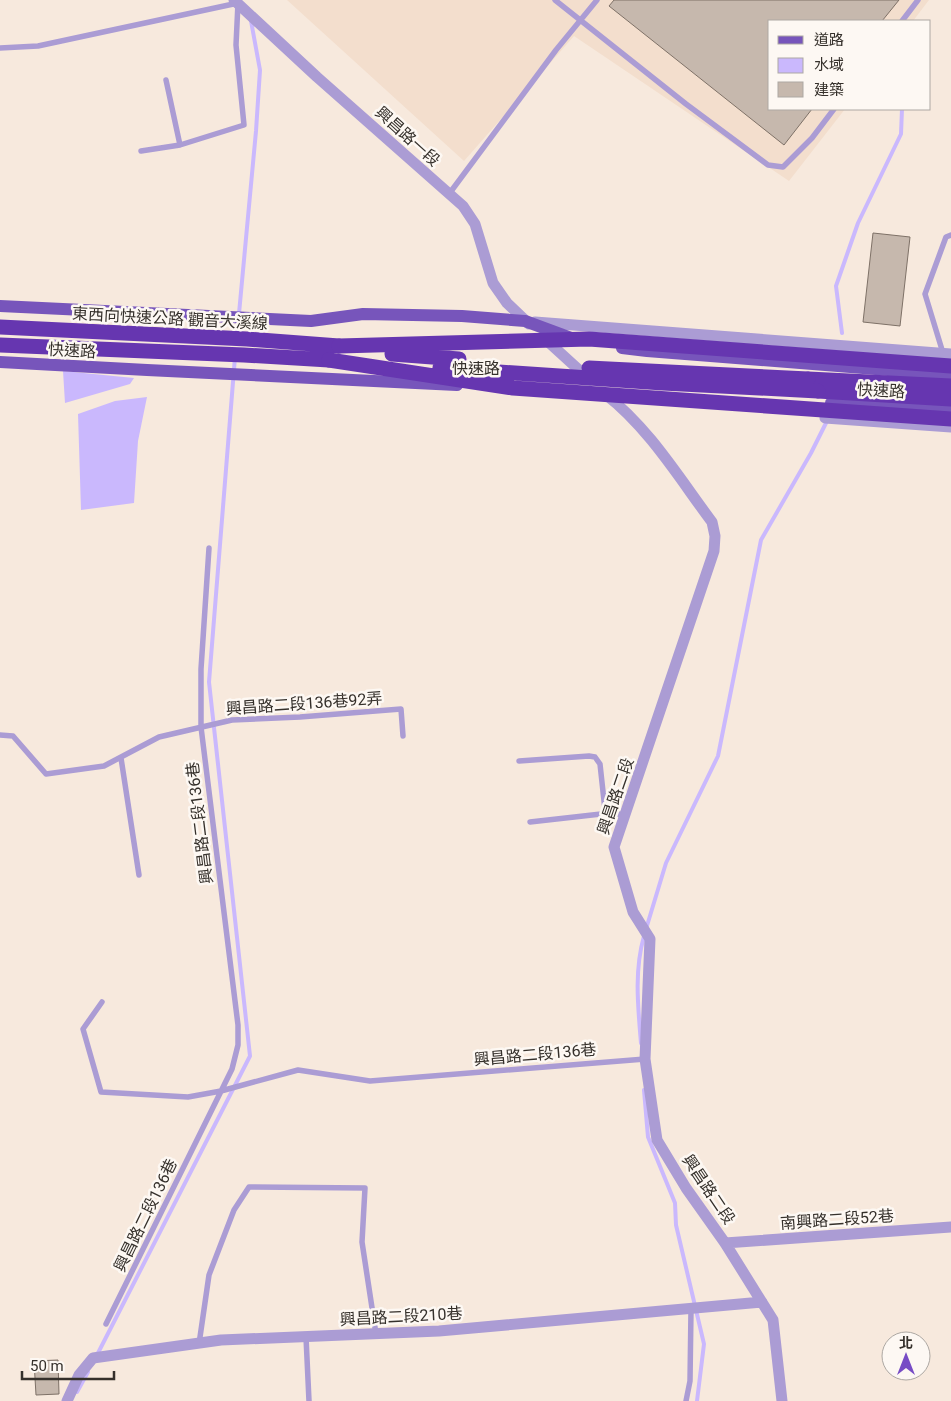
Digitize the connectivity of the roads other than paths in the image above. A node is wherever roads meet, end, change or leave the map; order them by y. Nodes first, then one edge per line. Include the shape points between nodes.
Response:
1 (555, 0) edge
2 (597, 0) edge
3 (918, 0) edge
4 (237, 3) edge
5 (581, 20) junction
6 (903, 20) edge
7 (0, 48) edge
8 (166, 80) dead end
9 (833, 110) edge
10 (180, 145) junction
11 (141, 151) dead end
12 (448, 194) junction
13 (951, 234) edge
14 (0, 306) edge
15 (525, 321) junction
16 (0, 327) edge
17 (0, 345) edge
18 (339, 346) junction
19 (948, 357) edge
20 (328, 360) junction
21 (0, 362) edge
22 (951, 375) edge
23 (813, 385) junction
24 (951, 386) edge
25 (601, 390) junction
26 (951, 399) edge
27 (616, 402) junction
28 (951, 410) edge
29 (951, 419) edge
30 (951, 427) edge
31 (209, 548) dead end
32 (201, 728) junction
33 (0, 735) edge
34 (403, 736) dead end
35 (121, 758) junction
36 (519, 761) dead end
37 (605, 810) junction
38 (625, 816) junction
39 (530, 822) dead end
40 (139, 874) dead end
41 (102, 1002) dead end
42 (645, 1059) junction
43 (221, 1091) junction
44 (951, 1227) edge
45 (726, 1243) junction
46 (762, 1302) junction
47 (694, 1309) junction
48 (106, 1324) dead end
49 (376, 1334) junction
50 (306, 1337) junction
51 (199, 1344) junction
52 (67, 1401) edge
53 (309, 1401) edge
54 (686, 1401) edge
55 (782, 1401) edge

1 - 5 lane
2 - 5 lane
3 - 6 lane
4 - 7 lane via 38,46
4 - 10 lane via 236,45 244,125
4 - 12 street, 興昌路一段
5 - 9 lane via 768,165 783,167 812,138
5 - 12 lane
8 - 10 lane
10 - 11 lane
12 - 15 street, 興昌路一段 via 463,206 475,224 493,283
13 - 19 lane via 946,237 925,294
14 - 15 main road, 快速路 via 311,321 363,314
15 - 19 street, 快速路
15 - 22 main road, 快速路 via 583,343 647,352
15 - 25 street, 興昌路一段
16 - 18 highway, 東西向快速公路 觀音大溪線
17 - 20 highway, 東西向快速公路 觀音大溪線
18 - 19 highway, bridge via 589,339
18 - 23 highway, bridge via 501,363
20 - 23 highway, bridge via 663,383
20 - 29 highway, bridge via 513,388
21 - 25 main road, 快速路
23 - 24 highway
23 - 26 highway
25 - 27 street, 興昌路二段
25 - 28 main road, 快速路
27 - 30 street, 快速路
27 - 38 street, 興昌路二段 via 653,442 712,522 715,536 714,551
31 - 32 lane, 興昌路二段136巷 via 201,668
32 - 34 lane, 興昌路二段136巷92弄 via 232,720 402,709
32 - 35 lane, 興昌路二段136巷92弄 via 159,738
32 - 43 lane, 興昌路二段136巷 via 238,1025 238,1045 232,1069
33 - 35 lane, 興昌路二段136巷92弄 via 13,736 46,774 104,766
35 - 40 lane
36 - 37 lane via 595,757 600,764
37 - 38 lane
37 - 39 lane via 601,814
38 - 42 street, 興昌路二段 via 614,847 633,912 650,939
41 - 43 lane, 興昌路二段136巷 via 83,1029 101,1092 188,1097
42 - 43 lane, 興昌路二段136巷 via 370,1081 298,1070
42 - 45 street, 興昌路二段 via 657,1140 686,1188
43 - 48 lane, 興昌路二段136巷
44 - 45 street, 南興路二段52巷
45 - 46 street, 興昌路二段
46 - 47 street, 興昌路二段210巷
46 - 55 street, 興昌路二段 via 773,1320
47 - 49 street, 興昌路二段210巷
47 - 54 lane
49 - 50 street, 興昌路二段210巷
49 - 51 lane via 362,1242 365,1188 249,1187 234,1210 209,1275
50 - 51 street, 興昌路二段210巷 via 221,1340
50 - 53 lane
51 - 52 street, 興昌路二段210巷 via 97,1357 79,1375

